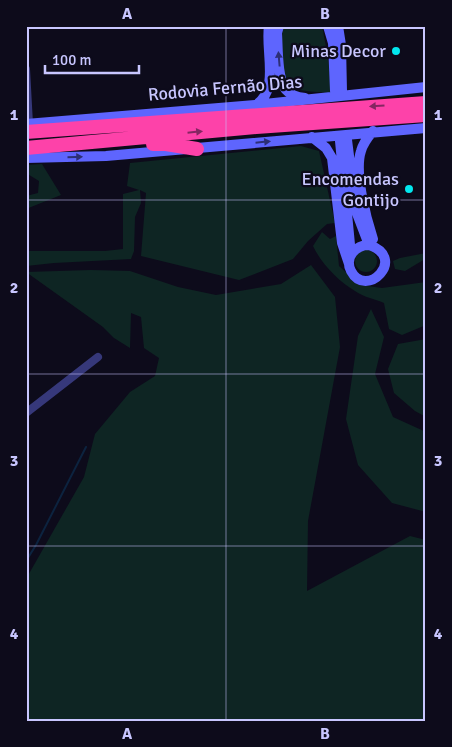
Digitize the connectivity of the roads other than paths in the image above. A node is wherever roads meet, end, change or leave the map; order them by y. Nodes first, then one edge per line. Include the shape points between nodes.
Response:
1 (269, 26) edge
2 (280, 26) edge
3 (328, 26) edge
4 (338, 26) edge
5 (26, 69) edge
6 (426, 87) edge
7 (313, 100) junction
8 (426, 103) edge
9 (255, 105) junction
10 (129, 114) junction
11 (426, 115) edge
12 (194, 119) junction
13 (27, 127) edge
14 (426, 128) edge
15 (373, 131) junction
16 (312, 137) junction
17 (57, 146) junction
18 (26, 148) edge
19 (197, 149) junction
20 (26, 158) edge
21 (373, 246) junction
22 (350, 260) junction
23 (98, 357) dead end
24 (26, 402) edge
25 (34, 408) junction
26 (26, 413) edge

1 - 9 main road via 267,94
7 -> 2 main road via 287,91 281,80 277,33
3 - 4 main road via 339,91 341,45
5 - 13 street
6 - 7 main road, Rodovia Fernão Dias
7 - 9 main road, Rodovia Fernão Dias
8 -> 12 highway, Rodovia Fernão Dias
9 - 10 main road, Rodovia Fernão Dias
10 - 12 highway
10 - 13 main road, Rodovia Fernão Dias
17 -> 11 highway via 256,126
12 - 13 highway, Rodovia Fernão Dias
14 - 15 main road
15 - 16 main road
15 - 21 main road via 360,153 360,180
19 -> 16 main road
16 - 22 main road via 326,148 332,158 342,243
17 - 18 highway
17 - 19 highway via 166,144
20 -> 19 main road
21 - 22 main road via 358,247
21 - 22 main road via 382,253 385,262 382,273 375,279 359,279 351,271
21 - 22 main road via 356,211 343,140
23 - 25 street
24 - 25 street
25 - 26 street

